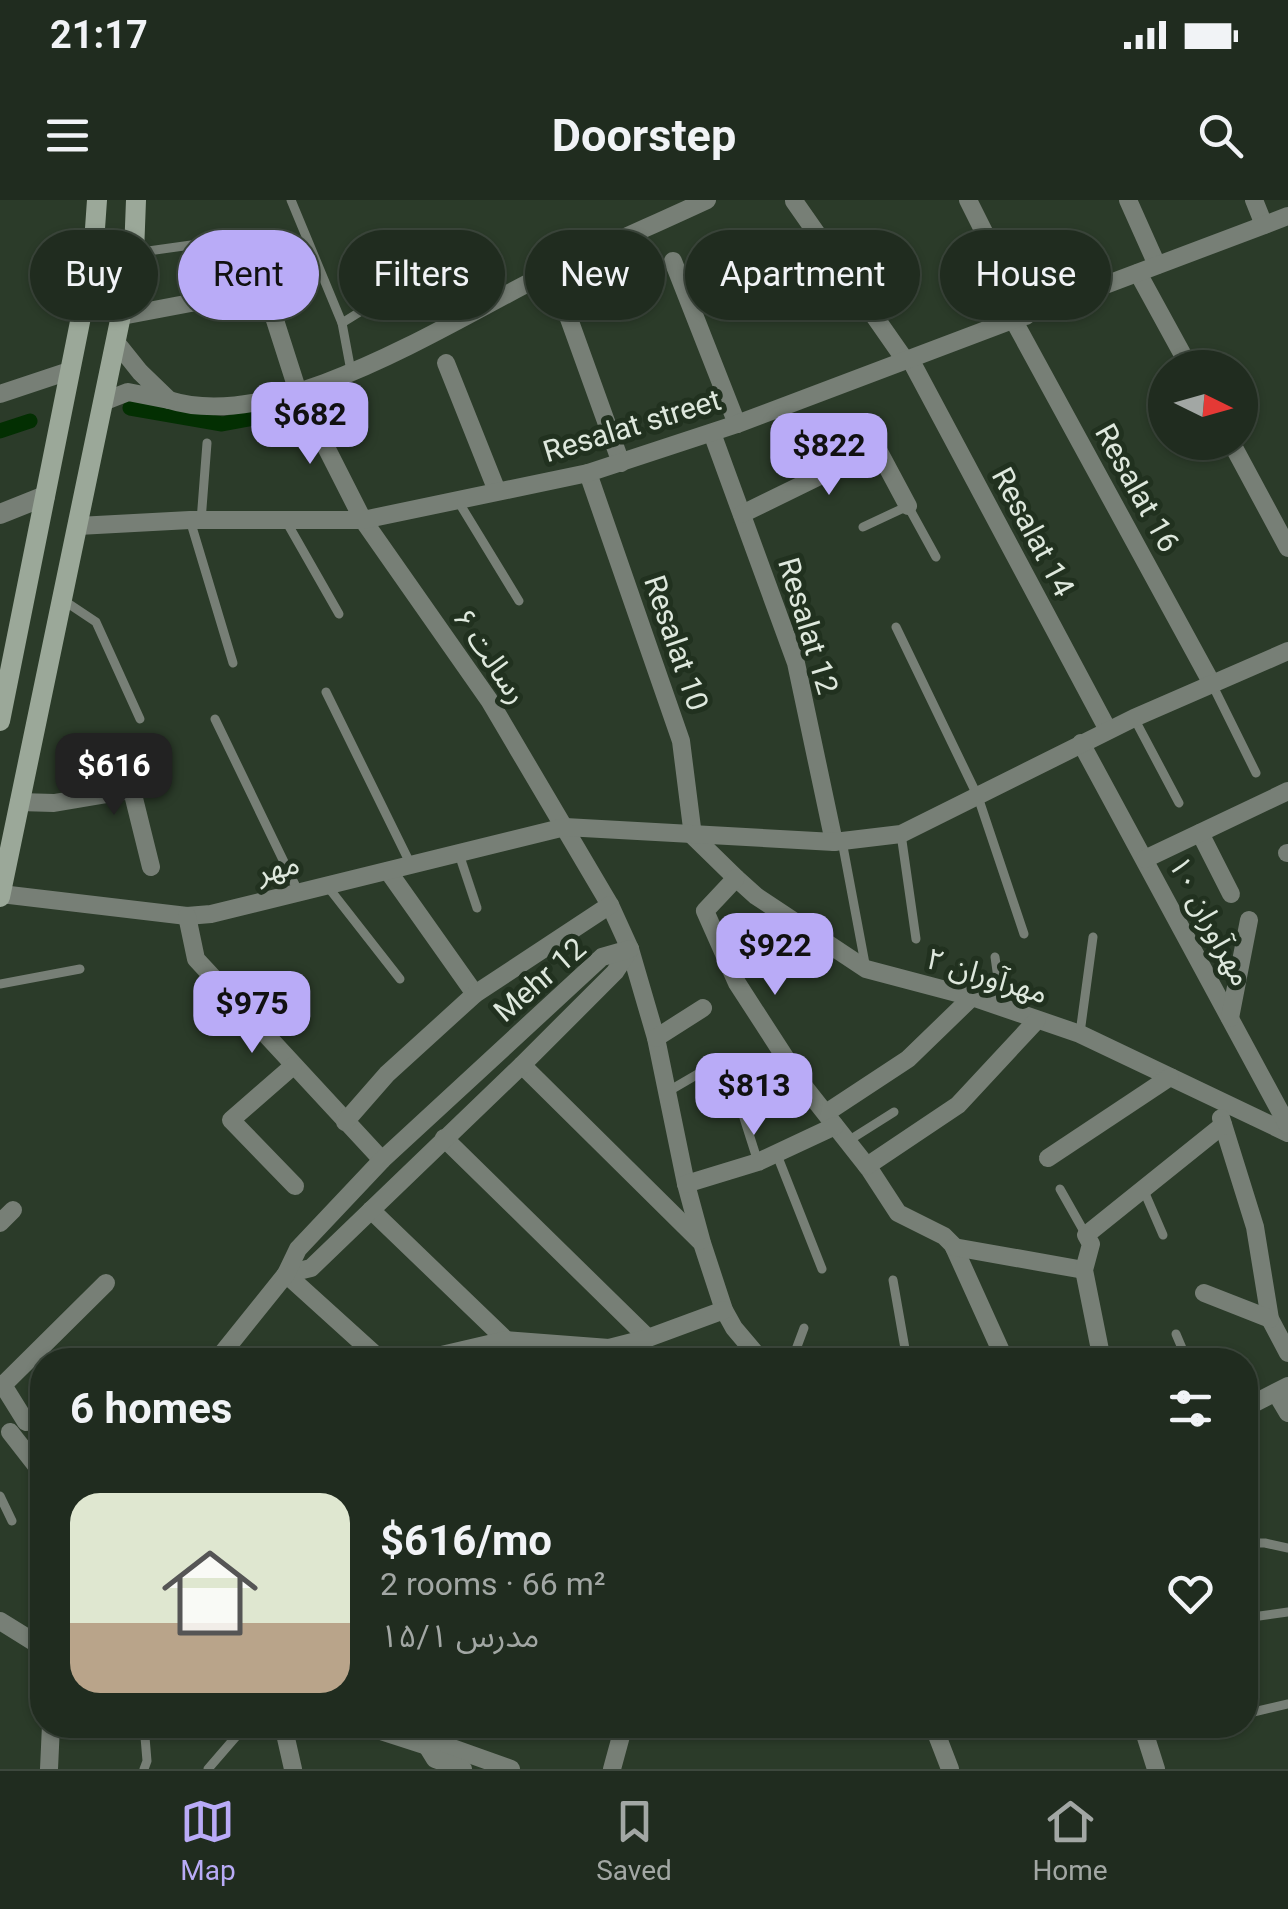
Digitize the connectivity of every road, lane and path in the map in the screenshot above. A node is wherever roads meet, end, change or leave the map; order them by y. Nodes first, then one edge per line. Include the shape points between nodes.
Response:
1 (97, 200) edge
2 (136, 200) edge
3 (291, 200) edge
4 (707, 200) edge
5 (968, 200) edge
6 (1128, 200) edge
7 (1254, 200) edge
8 (794, 201) edge
9 (1280, 223) edge
10 (135, 230) edge
11 (981, 230) edge
12 (674, 260) dead end
13 (1157, 264) junction
14 (1138, 273) junction
15 (1111, 283) edge
16 (158, 309) edge
17 (121, 320) edge
18 (347, 320) edge
19 (569, 320) edge
20 (1015, 320) edge
21 (1021, 320) edge
22 (342, 323) junction
23 (116, 342) junction
24 (1180, 350) edge
25 (907, 360) junction
26 (446, 363) dead end
27 (70, 370) junction
28 (351, 373) junction
29 (298, 392) junction
30 (0, 394) edge
31 (105, 400) junction
32 (169, 400) junction
33 (737, 424) junction
34 (712, 433) junction
35 (207, 443) dead end
36 (1241, 460) edge
37 (621, 463) junction
38 (588, 473) junction
39 (497, 491) junction
40 (45, 496) junction
41 (458, 502) junction
42 (908, 506) junction
43 (0, 514) edge
44 (742, 514) junction
45 (195, 520) junction
46 (363, 520) junction
47 (286, 521) junction
48 (78, 526) junction
49 (863, 528) dead end
50 (1288, 548) edge
51 (936, 558) dead end
52 (63, 600) junction
53 (519, 601) dead end
54 (339, 614) dead end
55 (896, 627) dead end
56 (1288, 651) edge
57 (233, 663) dead end
58 (10, 675) junction
59 (46, 682) junction
60 (1211, 682) junction
61 (326, 692) dead end
62 (1134, 718) junction
63 (140, 719) dead end
64 (215, 719) dead end
65 (0, 721) edge
66 (1108, 730) junction
67 (1080, 744) junction
68 (124, 758) dead end
69 (1256, 773) dead end
70 (131, 790) junction
71 (1288, 791) edge
72 (978, 798) junction
73 (19, 802) junction
74 (1179, 804) dead end
75 (564, 827) junction
76 (1200, 833) junction
77 (901, 834) junction
78 (692, 836) junction
79 (837, 840) junction
80 (459, 853) junction
81 (1146, 859) junction
82 (411, 865) junction
83 (151, 867) dead end
84 (388, 871) junction
85 (736, 878) junction
86 (326, 884) junction
87 (298, 890) junction
88 (1231, 894) dead end
89 (0, 895) edge
90 (610, 904) junction
91 (477, 908) dead end
92 (187, 916) junction
93 (1249, 920) dead end
94 (1024, 934) dead end
95 (1094, 937) dead end
96 (916, 939) dead end
97 (630, 949) junction
98 (994, 957) dead end
99 (80, 969) dead end
100 (866, 969) junction
101 (400, 979) dead end
102 (0, 984) edge
103 (475, 994) junction
104 (972, 997) junction
105 (1002, 1007) junction
106 (703, 1008) dead end
107 (1230, 1018) junction
108 (1038, 1020) junction
109 (1080, 1034) junction
110 (656, 1038) junction
111 (715, 1064) dead end
112 (522, 1065) junction
113 (293, 1066) junction
114 (1170, 1076) junction
115 (666, 1092) junction
116 (737, 1096) dead end
117 (1215, 1098) junction
118 (894, 1112) dead end
119 (831, 1119) junction
120 (345, 1122) junction
121 (1223, 1125) junction
122 (1288, 1129) edge
123 (444, 1138) junction
124 (405, 1139) junction
125 (848, 1141) junction
126 (776, 1155) junction
127 (1048, 1158) dead end
128 (424, 1159) junction
129 (382, 1160) junction
130 (758, 1162) junction
131 (866, 1166) junction
132 (686, 1184) junction
133 (295, 1186) dead end
134 (1142, 1188) junction
135 (1060, 1189) dead end
136 (370, 1210) junction
137 (1163, 1234) dead end
138 (1086, 1236) junction
139 (702, 1243) junction
140 (954, 1247) junction
141 (822, 1269) dead end
142 (1084, 1270) junction
143 (286, 1274) junction
144 (893, 1280) dead end
145 (106, 1283) dead end
146 (1204, 1293) dead end
147 (724, 1310) junction
148 (1270, 1319) junction
149 (804, 1328) dead end
150 (1176, 1334) dead end
151 (648, 1338) junction
152 (519, 1347) edge
153 (40, 1348) edge
154 (227, 1348) edge
155 (368, 1348) edge
156 (751, 1348) edge
157 (796, 1348) edge
158 (905, 1348) edge
159 (999, 1348) edge
160 (1100, 1348) edge
161 (1182, 1348) edge
162 (1288, 1353) edge
163 (30, 1358) edge
164 (1282, 1390) edge
165 (1258, 1402) edge
166 (1288, 1413) edge
167 (30, 1414) edge
168 (30, 1420) edge
169 (5, 1435) edge
170 (30, 1461) edge
171 (0, 1496) edge
172 (12, 1520) dead end
173 (1258, 1543) edge
174 (1288, 1548) edge
175 (1288, 1612) edge
176 (1258, 1616) edge
177 (0, 1621) edge
178 (30, 1637) edge
179 (1288, 1704) edge
180 (1258, 1711) edge
181 (51, 1738) edge
182 (145, 1738) edge
183 (235, 1738) edge
184 (286, 1738) edge
185 (405, 1738) edge
186 (434, 1738) edge
187 (620, 1738) edge
188 (938, 1738) edge
189 (1146, 1738) edge
190 (427, 1746) junction
191 (947, 1765) edge
192 (49, 1769) edge
193 (144, 1769) edge
194 (208, 1769) edge
195 (293, 1769) edge
196 (463, 1769) edge
197 (511, 1769) edge
198 (612, 1769) edge
199 (1156, 1769) edge

1 - 27 main road
2 - 10 main road
3 - 22 lane
4 - 28 street
5 - 11 street, Resalat 16
6 - 13 street
7 - 9 street
8 - 25 street, Resalat 14
9 - 13 street, Resalat street
12 - 33 street
13 - 14 street, Resalat street
14 - 15 street, Resalat street
14 - 24 street
16 - 29 street, رسالت ۶ via 265,289
17 - 23 main road
18 - 22 lane
19 - 37 street
20 - 25 street, Resalat street
21 - 60 street, Resalat 16
22 - 28 lane
23 - 31 main road
23 - 32 street
25 - 33 street, Resalat street
25 - 66 street, Resalat 14
26 - 39 street
27 - 30 street
27 - 40 main road
28 - 29 street
29 - 32 street via 232,408
29 - 46 street, رسالت ۶
31 - 32 street via 128,392
31 - 48 main road
33 - 34 street, Resalat street
34 - 37 street, Resalat street
34 - 44 street, Resalat 12
35 - 45 lane
36 - 50 street
37 - 38 street, Resalat street
38 - 39 street, Resalat street
38 - 78 street, Resalat 10 via 681,741
39 - 41 street, Resalat street
40 - 43 street
40 - 58 main road
41 - 46 street, Resalat street
41 - 53 lane
42 - 44 street via 877,448
42 - 49 lane
42 - 51 lane
44 - 79 street, Resalat 12 via 796,663
45 - 47 street, Resalat street
45 - 48 street, Resalat street
45 - 57 lane
46 - 47 street, Resalat street
46 - 75 street, رسالت ۶ via 489,700
47 - 54 lane
48 - 52 main road
52 - 59 main road
52 - 63 lane via 96,622
55 - 72 lane
56 - 60 street
58 - 59 main road
58 - 65 main road
59 - 73 main road
60 - 62 street
60 - 69 lane
61 - 82 lane
62 - 66 street
62 - 74 lane
64 - 87 lane
66 - 67 street
67 - 72 street
67 - 81 street, مهرآوران ۱۰
68 - 70 street
70 - 73 street via 54,804
70 - 83 street
71 - 76 street
72 - 77 street
72 - 94 lane
73 - 89 main road
75 - 78 street, مهر
75 - 80 street, مهر
75 - 90 street, رسالت ۶
76 - 81 street
76 - 88 street
77 - 79 street, مهر
77 - 96 lane
78 - 79 street, مهر
78 - 85 street, مهرآوران ۲
79 - 100 lane
80 - 82 street, مهر
80 - 91 lane
81 - 107 street, مهرآوران ۱۰
82 - 84 street, مهر
84 - 86 street, مهر
84 - 103 street
85 - 100 street, مهرآوران ۲
85 - 119 street via 705,912 737,983
86 - 87 street, مهر
86 - 101 lane
87 - 92 street, مهر
89 - 92 street, مهر
90 - 97 street, رسالت ۶
90 - 103 street
92 - 113 street via 196,959
93 - 107 street
95 - 109 lane
97 - 110 street, رسالت ۶
97 - 112 street, Mehr 12
97 - 124 street, Mehr 12 via 602,958
98 - 105 lane
99 - 102 lane
100 - 104 street, مهرآوران ۲
103 - 120 street
104 - 105 street, مهرآوران ۲
104 - 119 street via 908,1059
105 - 108 street, مهرآوران ۲
106 - 110 street
107 - 122 street, مهرآوران ۱۰
108 - 109 street, مهرآوران ۲
108 - 131 street via 958,1105
109 - 114 street, مهرآوران ۲
110 - 115 street, رسالت ۶
111 - 115 lane
112 - 123 street, Mehr 12
112 - 139 street
113 - 120 street
113 - 133 street via 231,1120
114 - 117 street, مهرآوران ۲
114 - 127 street
115 - 132 street, رسالت ۶
116 - 130 lane
117 - 121 street
117 - 122 street, مهرآوران ۲
118 - 125 lane
119 - 125 street
119 - 126 street
120 - 129 street
121 - 134 street
121 - 148 street via 1255,1227
123 - 128 street, Mehr 12
123 - 151 street
124 - 128 street
124 - 129 street, Mehr 12
125 - 131 street
126 - 130 street
126 - 141 lane
128 - 136 street, Mehr 12
129 - 143 street, Mehr 12 via 298,1249
130 - 132 street
131 - 140 street via 898,1213
132 - 139 street, رسالت ۶
134 - 137 lane
134 - 138 street
135 - 138 lane
136 - 143 street, Mehr 12 via 312,1268
136 - 152 street
138 - 142 street via 1091,1244
139 - 147 street, رسالت ۶
140 - 142 street
140 - 159 street
142 - 160 street
143 - 154 street
143 - 155 street
144 - 158 lane
145 - 153 street
146 - 148 street
147 - 151 street
147 - 156 street, رسالت ۶
148 - 162 street
149 - 157 lane
150 - 161 lane
151 - 152 street via 609,1348
163 - 167 street via 3,1385
164 - 165 street
164 - 166 street
168 - 169 street
169 - 170 street
171 - 172 lane
173 - 174 lane
175 - 176 lane
177 - 178 street
179 - 180 lane
181 - 192 street
182 - 193 lane
183 - 194 lane
184 - 195 street
185 - 190 street
186 - 190 street
187 - 198 street
188 - 191 street
189 - 199 street
190 - 196 street via 435,1759
190 - 197 street via 441,1744

